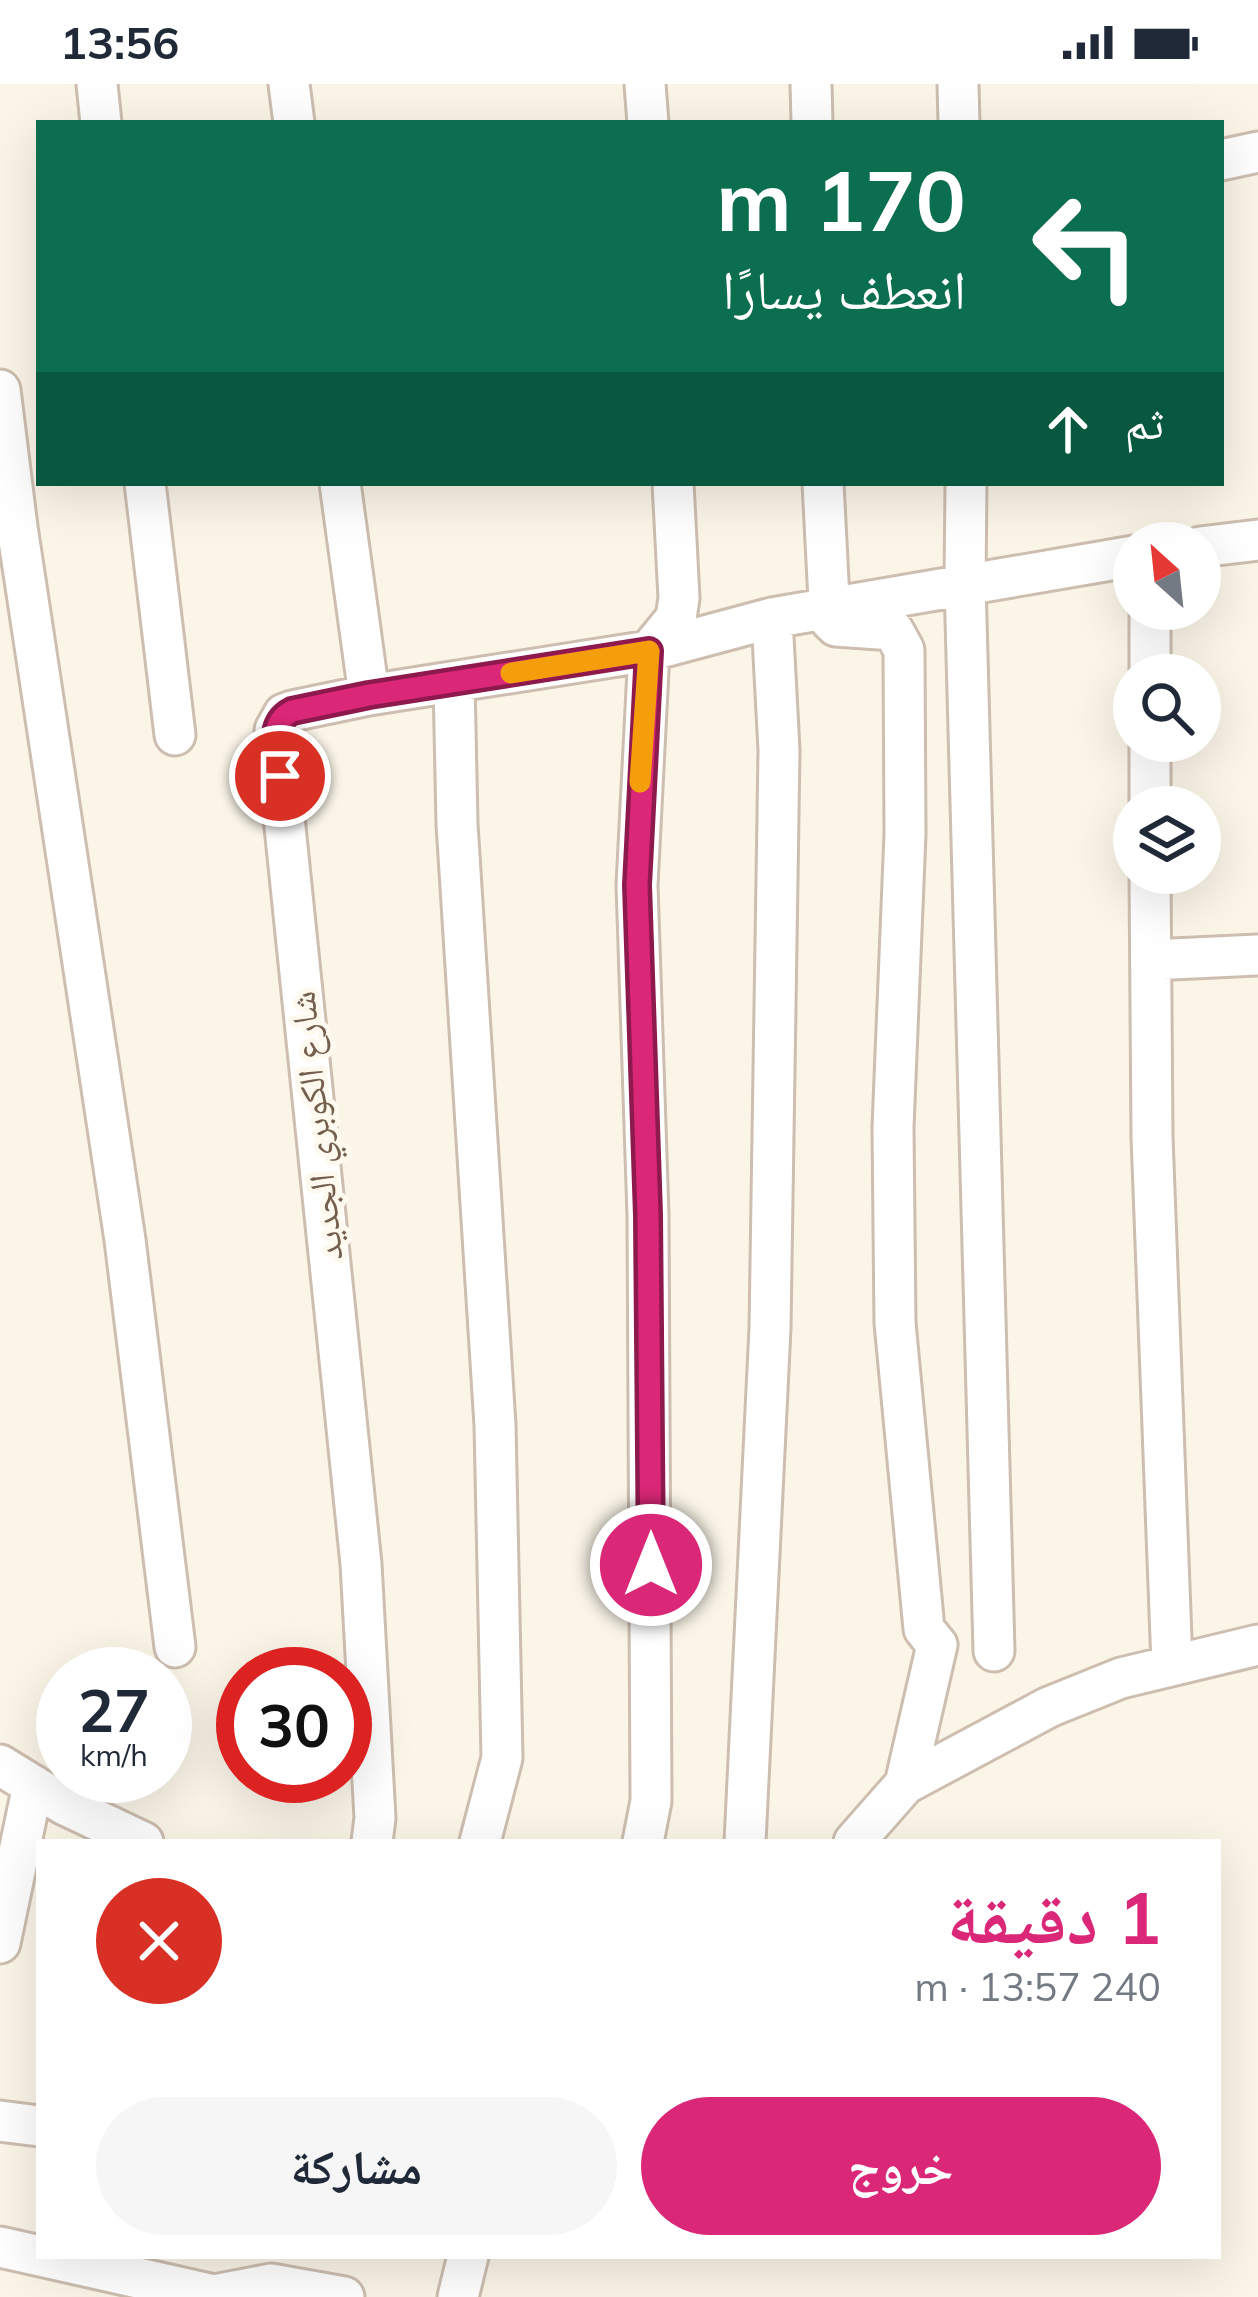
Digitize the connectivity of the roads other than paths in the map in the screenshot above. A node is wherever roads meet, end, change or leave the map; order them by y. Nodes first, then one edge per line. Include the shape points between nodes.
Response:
1 (97, 84) edge
2 (289, 84) edge
3 (645, 84) edge
4 (812, 84) edge
5 (958, 84) edge
6 (101, 120) edge
7 (294, 120) edge
8 (648, 120) edge
9 (812, 120) edge
10 (959, 120) edge
11 (1258, 152) edge
12 (1224, 159) edge
13 (0, 390) edge
14 (145, 486) edge
15 (340, 486) edge
16 (674, 486) edge
17 (823, 486) edge
18 (966, 486) edge
19 (1258, 540) edge
20 (1221, 545) edge
21 (1113, 559) edge
22 (965, 582) junction
23 (828, 608) junction
24 (772, 618) junction
25 (649, 651) junction
26 (454, 682) junction
27 (369, 695) junction
28 (175, 735) dead end
29 (1150, 894) edge
30 (1258, 955) edge
31 (1151, 960) junction
32 (1258, 1645) edge
33 (175, 1647) dead end
34 (994, 1652) dead end
35 (1172, 1665) junction
36 (17, 1775) edge
37 (905, 1784) junction
38 (137, 1839) edge
39 (372, 1839) edge
40 (481, 1839) edge
41 (645, 1839) edge
42 (745, 1839) edge
43 (857, 1839) edge
44 (0, 1943) edge
45 (0, 2121) edge
46 (36, 2126) edge
47 (0, 2247) edge
48 (36, 2255) edge
49 (54, 2259) edge
50 (467, 2259) edge
51 (286, 2280) edge
52 (344, 2297) edge
53 (458, 2297) edge

1 - 6 street
2 - 7 street
3 - 8 street
4 - 9 street
5 - 10 street
11 - 12 street
13 - 33 street via 125,1240
14 - 28 street
15 - 27 street
16 - 25 street via 676,618
17 - 23 street
18 - 22 street
19 - 20 street
21 - 22 street, شارع الكوبري الجديد
22 - 23 street, شارع الكوبري الجديد
22 - 34 street
23 - 24 street, شارع الكوبري الجديد
23 - 37 street via 836,626 893,630 904,650 895,1323 924,1629 937,1646
24 - 25 street, شارع الكوبري الجديد
24 - 42 street via 779,750 770,1328
25 - 26 street, شارع الكوبري الجديد
25 - 41 street via 637,885 651,1471
26 - 27 street, شارع الكوبري الجديد
26 - 40 street via 496,1449 502,1758
27 - 39 street, شارع الكوبري الجديد via 292,711 275,730 361,1564
29 - 31 street
30 - 31 street
31 - 35 street
32 - 35 street
35 - 37 street via 1049,1707
36 - 38 street
36 - 44 street
37 - 43 street
45 - 46 street
47 - 48 street
49 - 51 street via 214,2295
50 - 53 street
51 - 52 street

